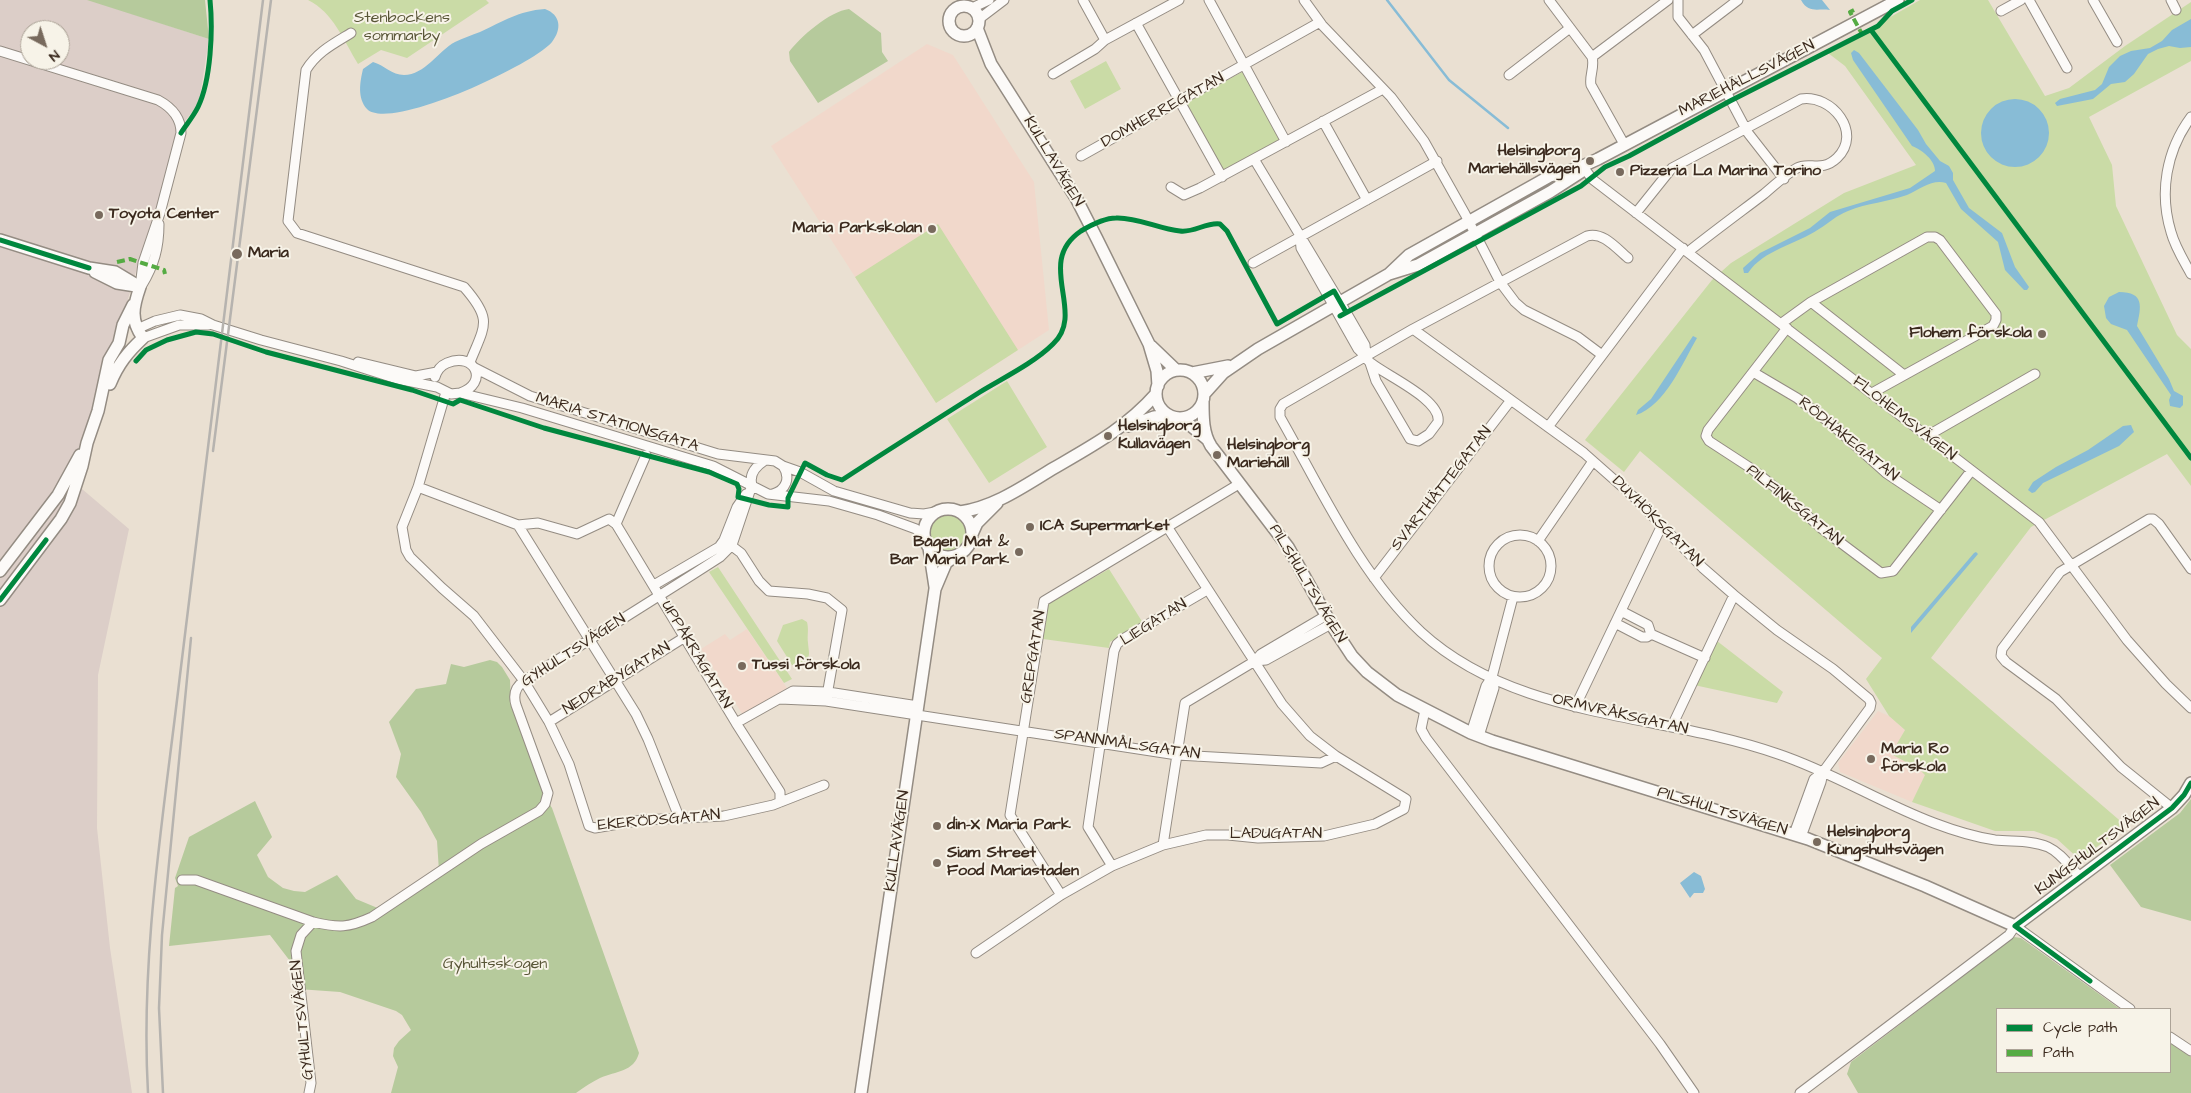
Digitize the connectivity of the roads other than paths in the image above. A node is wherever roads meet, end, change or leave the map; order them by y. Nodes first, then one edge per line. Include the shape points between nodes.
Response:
1 (946, 0) edge
2 (989, 0) edge
3 (1004, 0) edge
4 (1083, 0) edge
5 (1179, 0) edge
6 (1209, 0) edge
7 (1304, 0) edge
8 (1549, 0) edge
9 (1668, 0) edge
10 (1678, 0) edge
11 (1738, 0) edge
12 (1898, 0) edge
13 (2021, 0) edge
14 (2029, 0) edge
15 (2094, 0) edge
16 (2171, 0) edge
17 (1166, 3) edge
18 (964, 4) edge
19 (2176, 10) dead end
20 (2001, 11) dead end
21 (950, 14) junction
22 (1320, 22) junction
23 (978, 24) junction
24 (1136, 24) junction
25 (1570, 28) junction
26 (351, 33) dead end
27 (1692, 35) junction
28 (962, 36) junction
29 (1105, 40) junction
30 (2117, 42) dead end
31 (0, 51) edge
32 (1592, 57) junction
33 (991, 64) junction
34 (1244, 65) junction
35 (2067, 68) dead end
36 (1053, 74) dead end
37 (1510, 75) dead end
38 (1383, 88) junction
39 (1724, 90) junction
40 (1179, 101) junction
41 (2191, 117) edge
42 (1323, 121) junction
43 (1745, 128) junction
44 (1286, 142) junction
45 (1624, 144) junction
46 (1081, 156) dead end
47 (1254, 159) junction
48 (1437, 161) junction
49 (1584, 167) junction
50 (1222, 177) junction
51 (1784, 179) junction
52 (1171, 187) dead end
53 (1367, 200) junction
54 (1636, 213) junction
55 (1469, 221) junction
56 (1475, 232) junction
57 (1300, 237) junction
58 (0, 240) edge
59 (1686, 250) junction
60 (1628, 258) dead end
61 (1253, 263) dead end
62 (1389, 274) junction
63 (2191, 274) edge
64 (1500, 282) junction
65 (140, 287) junction
66 (1811, 302) junction
67 (1337, 304) junction
68 (133, 305) junction
69 (1784, 326) junction
70 (1413, 329) junction
71 (140, 333) junction
72 (119, 343) junction
73 (1149, 344) junction
74 (1602, 355) junction
75 (1368, 359) junction
76 (341, 361) junction
77 (1234, 364) junction
78 (473, 365) junction
79 (1176, 370) junction
80 (437, 372) junction
81 (1753, 372) junction
82 (1192, 373) junction
83 (2035, 374) dead end
84 (1904, 375) junction
85 (438, 387) junction
86 (1157, 390) junction
87 (446, 392) junction
88 (460, 393) junction
89 (1872, 393) junction
90 (1204, 398) junction
91 (1511, 400) junction
92 (98, 411) junction
93 (1172, 416) junction
94 (1548, 427) junction
95 (1118, 430) junction
96 (1927, 436) junction
97 (1207, 439) junction
98 (87, 442) junction
99 (646, 455) dead end
100 (764, 461) junction
101 (1592, 461) junction
102 (783, 466) junction
103 (1971, 471) junction
104 (1238, 484) junction
105 (752, 486) junction
106 (418, 487) junction
107 (773, 494) junction
108 (999, 501) junction
109 (1941, 510) junction
110 (936, 512) junction
111 (960, 512) junction
112 (616, 524) junction
113 (518, 525) junction
114 (1662, 525) junction
115 (1168, 528) junction
116 (972, 534) junction
117 (1538, 541) junction
118 (927, 542) junction
119 (728, 543) junction
120 (955, 556) junction
121 (2071, 565) junction
122 (2191, 569) edge
123 (0, 571) edge
124 (1374, 578) junction
125 (654, 585) junction
126 (935, 589) junction
127 (1207, 590) junction
128 (661, 595) junction
129 (1734, 595) junction
130 (1513, 597) junction
131 (0, 600) edge
132 (1621, 611) junction
133 (1329, 619) junction
134 (1615, 623) junction
135 (1651, 634) junction
136 (685, 637) junction
137 (590, 639) junction
138 (1704, 658) junction
139 (1255, 661) junction
140 (1492, 677) junction
141 (524, 680) junction
142 (616, 681) junction
143 (827, 697) junction
144 (1576, 707) junction
145 (2191, 708) edge
146 (1425, 710) junction
147 (917, 711) junction
148 (549, 722) junction
149 (736, 723) junction
150 (1672, 726) junction
151 (1022, 731) junction
152 (1475, 734) junction
153 (1100, 743) junction
154 (1177, 754) junction
155 (1336, 756) junction
156 (1823, 772) junction
157 (824, 784) dead end
158 (2191, 784) edge
159 (780, 802) junction
160 (2172, 808) junction
161 (679, 817) junction
162 (1798, 836) junction
163 (1164, 845) junction
164 (1112, 866) junction
165 (2080, 877) junction
166 (182, 880) dead end
167 (1061, 895) junction
168 (313, 922) junction
169 (2015, 926) junction
170 (976, 952) dead end
171 (2129, 1008) edge
172 (2171, 1038) edge
173 (2191, 1051) edge
174 (309, 1093) edge
175 (860, 1093) edge
176 (1694, 1093) edge
177 (1800, 1093) edge

1 - 21 street, KULLAVÄGEN
2 - 18 street
3 - 23 street
4 - 29 street
5 - 17 street
6 - 34 street
7 - 22 street
8 - 25 street
9 - 32 street
10 - 27 street via 1678,17
11 - 27 street
12 - 39 street, MARIEHÄLLSVÄGEN
13 - 20 street
14 - 35 street
15 - 30 street
16 - 19 street
17 - 24 street
18 - 21 street
18 - 23 street, KULLAVÄGEN via 977,13
21 - 28 street, KULLAVÄGEN via 951,29
22 - 34 street, DOMHERREGATAN
22 - 38 street
23 - 28 street via 970,34
23 - 33 street, KULLAVÄGEN
24 - 29 street
24 - 40 street
25 - 32 street
25 - 37 street
26 - 78 street via 322,50 306,70 288,221 297,233 464,287 484,314
27 - 39 street via 1704,50
28 - 33 street, KULLAVÄGEN
29 - 36 street
31 - 65 street via 158,100 178,119 180,133 160,213 157,253
32 - 45 street via 1592,85
33 - 73 street, KULLAVÄGEN via 1076,198
34 - 40 street, DOMHERREGATAN
34 - 44 street
38 - 42 street
38 - 48 street
39 - 43 street
39 - 45 street, MARIEHÄLLSVÄGEN
40 - 46 street, DOMHERREGATAN
40 - 50 street
41 - 63 street via 2172,153 2165,194 2171,233
42 - 44 street
42 - 53 street
43 - 51 street
43 - 51 street via 1804,99 1824,104 1839,114 1847,138 1837,158 1822,167 1799,167
43 - 54 street via 1672,168
44 - 47 street
45 - 49 street, MARIEHÄLLSVÄGEN
47 - 50 street
47 - 57 street
48 - 53 street
48 - 55 street
49 - 54 street, FLOHEMSVÄGEN via 1592,179
49 - 55 street, MARIEHÄLLSVÄGEN via 1550,176
49 - 56 street, MARIEHÄLLSVÄGEN via 1550,192
50 - 52 street via 1184,195
51 - 59 street
53 - 57 street
54 - 59 street, FLOHEMSVÄGEN
55 - 56 street
55 - 62 street, MARIEHÄLLSVÄGEN via 1409,255
56 - 62 street, MARIEHÄLLSVÄGEN via 1418,265
56 - 64 street
57 - 61 street
57 - 67 street via 1301,248
58 - 65 street via 90,268 117,283
59 - 69 street, FLOHEMSVÄGEN
59 - 74 street
60 - 64 street via 1601,235 1594,234
62 - 67 street, MARIEHÄLLSVÄGEN
64 - 70 street
64 - 74 street via 1524,310 1566,330
65 - 68 street
66 - 69 street, PILFINKSGATAN
66 - 84 street
66 - 84 street, PILFINKSGATAN via 1927,237 1940,240 1996,314 1996,320 1993,326
67 - 75 street via 1358,349
67 - 77 street, MARIEHÄLLSVÄGEN
68 - 71 street
68 - 72 street
69 - 81 street, PILFINKSGATAN
69 - 89 street, FLOHEMSVÄGEN
70 - 75 street
70 - 91 street, DUVHÖKSGATAN
71 - 72 street, MARIA STATIONSGATA
71 - 76 street, MARIA STATIONSGATA via 155,321 180,315
71 - 92 street, MARIA STATIONSGATA via 116,370
72 - 92 street via 110,360
73 - 79 street, KULLAVÄGEN
73 - 86 street, KULLAVÄGEN via 1157,371
74 - 94 street
75 - 75 street via 1428,401 1438,412 1438,422 1423,439 1414,441 1406,434 1376,381
75 - 124 street, ORMVRÅKSGATAN via 1283,404 1280,416
76 - 80 street, MARIA STATIONSGATA via 349,360 416,376
76 - 85 street, MARIA STATIONSGATA via 397,379
77 - 82 street, MARIEHÄLLSVÄGEN
77 - 90 street, MARIEHÄLLSVÄGEN via 1222,373
78 - 80 street, MARIA STATIONSGATA via 453,360
78 - 88 street via 477,375 474,383
78 - 100 street, MARIA STATIONSGATA via 530,396 718,454
79 - 82 street
79 - 86 street via 1166,374
80 - 85 street
81 - 109 street, RÖDHAKEGATAN via 1797,398 1886,473
81 - 109 street, PILFINKSGATAN via 1706,436 1781,492 1853,554 1881,573 1893,571
82 - 90 street via 1200,380
83 - 96 street
84 - 89 street
85 - 87 street, MARIA STATIONSGATA
86 - 93 street via 1158,404
86 - 95 street, KULLAVÄGEN via 1144,408
87 - 88 street, MARIA STATIONSGATA
87 - 106 street, EKERÖDSGATAN
88 - 105 street, MARIA STATIONSGATA via 522,408 713,466
89 - 96 street, FLOHEMSVÄGEN
90 - 93 street via 1192,415
90 - 97 street, PILSHULTSVÄGEN via 1203,422
91 - 94 street, DUVHÖKSGATAN
91 - 124 street, SVARTHÄTTEGATAN
92 - 98 street
93 - 95 street, KULLAVÄGEN via 1154,417
93 - 97 street, PILSHULTSVÄGEN
94 - 101 street, DUVHÖKSGATAN
95 - 108 street, KULLAVÄGEN
96 - 103 street, FLOHEMSVÄGEN
97 - 104 street, PILSHULTSVÄGEN
98 - 123 street via 58,495
98 - 131 street via 76,489 62,519
99 - 112 street
100 - 102 street, MARIA STATIONSGATA via 775,461
100 - 105 street via 751,476
101 - 114 street, DUVHÖKSGATAN
101 - 117 street
102 - 107 street via 786,483 780,492
102 - 110 street, MARIA STATIONSGATA via 834,491 910,513
103 - 109 street, PILFINKSGATAN
103 - 121 street, FLOHEMSVÄGEN via 2039,522
104 - 115 street, GREPGATAN
104 - 133 street, PILSHULTSVÄGEN via 1288,547
105 - 107 street, MARIA STATIONSGATA
105 - 119 street, GYHULTSVÄGEN via 737,507
106 - 113 street
106 - 141 street, EKERÖDSGATAN via 402,527 406,550 474,616
107 - 118 street, MARIA STATIONSGATA via 837,504 911,526
108 - 111 street, KULLAVÄGEN
108 - 116 street, KULLAVÄGEN via 977,523
110 - 111 street, KULLAVÄGEN via 952,509
110 - 118 street via 926,523
111 - 116 street via 969,521
112 - 113 street via 609,519 577,534 538,523
112 - 125 street, UPPÅKRAGATAN
113 - 137 street
114 - 129 street, DUVHÖKSGATAN
114 - 132 street
115 - 127 street, LADUGATAN
115 - 151 street, GREPGATAN via 1044,601
116 - 120 street, KULLAVÄGEN via 965,549
117 - 130 street via 1548,553 1549,576 1534,594
117 - 130 street via 1514,536 1493,550 1489,563 1493,582
118 - 120 street via 938,555
118 - 126 street, KULLAVÄGEN
119 - 125 street, GYHULTSVÄGEN
119 - 128 street, GYHULTSVÄGEN via 720,557
119 - 143 street via 741,553 769,591 827,598 842,610
120 - 126 street, KULLAVÄGEN via 946,563
121 - 122 street via 2153,518
121 - 145 street, FLOHEMSVÄGEN via 2127,640
121 - 160 street via 2056,576 2002,649 2001,656 2056,699 2121,767
124 - 140 street, ORMVRÅKSGATAN via 1397,608 1422,632 1453,656
125 - 128 street, UPPÅKRAGATAN
126 - 147 street, KULLAVÄGEN
127 - 139 street, LADUGATAN
127 - 153 street, LIEGATAN via 1117,644
128 - 136 street, UPPÅKRAGATAN
128 - 137 street, GYHULTSVÄGEN
129 - 138 street
129 - 156 street, DUVHÖKSGATAN via 1833,669 1871,703
130 - 140 street
132 - 134 street
132 - 135 street via 1648,625
133 - 139 street via 1261,654
133 - 146 street, PILSHULTSVÄGEN via 1352,656 1368,672 1397,695
134 - 135 street via 1642,637
134 - 144 street
135 - 138 street
136 - 142 street, NEDRABYGATAN
136 - 149 street, UPPÅKRAGATAN
137 - 141 street, GYHULTSVÄGEN
137 - 142 street
138 - 150 street
139 - 154 street via 1185,703
139 - 155 street, LADUGATAN via 1282,704 1310,736
140 - 144 street, ORMVRÅKSGATAN
140 - 152 street via 1486,686
141 - 148 street, EKERÖDSGATAN
141 - 168 street, GYHULTSVÄGEN via 517,687 514,700 547,790 548,799 543,807 372,917 353,926
142 - 148 street, NEDRABYGATAN
142 - 161 street via 648,739
143 - 147 street, UPPÅKRAGATAN
143 - 149 street, UPPÅKRAGATAN via 793,692
144 - 150 street, ORMVRÅKSGATAN
146 - 152 street, PILSHULTSVÄGEN
146 - 176 street via 1421,730 1426,738
147 - 151 street, SPANNMÅLSGATAN
147 - 175 street, KULLAVÄGEN
148 - 161 street, EKERÖDSGATAN via 569,764 589,826 595,828
149 - 159 street via 780,792
150 - 156 street, ORMVRÅKSGATAN via 1777,753
151 - 153 street, SPANNMÅLSGATAN
151 - 167 street, GREPGATAN via 1010,815
152 - 162 street, PILSHULTSVÄGEN
153 - 154 street, SPANNMÅLSGATAN
153 - 164 street, LIEGATAN via 1088,827
154 - 155 street, SPANNMÅLSGATAN via 1321,763
154 - 163 street
155 - 163 street, LADUGATAN via 1406,799 1404,809 1375,824 1324,836 1206,836
156 - 162 street, DUVHÖKSGATAN via 1814,779
156 - 165 street, ORMVRÅKSGATAN via 1970,836 2033,842 2049,848
157 - 159 street, EKERÖDSGATAN
158 - 160 street, KUNGSHULTSVÄGEN
159 - 161 street, EKERÖDSGATAN via 724,816
160 - 165 street, KUNGSHULTSVÄGEN
162 - 169 street, PILSHULTSVÄGEN
163 - 164 street, LADUGATAN
164 - 167 street, LADUGATAN
165 - 169 street, KUNGSHULTSVÄGEN
166 - 168 street, GYHULTSVÄGEN via 196,880
167 - 170 street, LADUGATAN
168 - 174 street, GYHULTSVÄGEN via 298,942 296,957 311,1083
169 - 171 street, PILSHULTSVÄGEN
169 - 177 street via 2009,935
172 - 173 street

